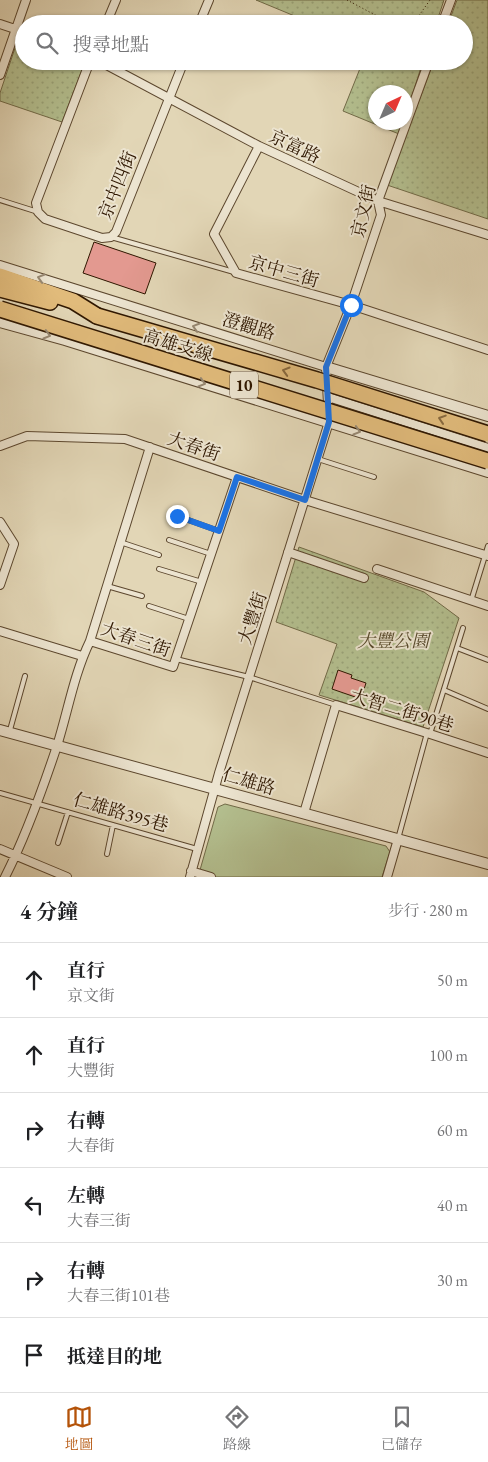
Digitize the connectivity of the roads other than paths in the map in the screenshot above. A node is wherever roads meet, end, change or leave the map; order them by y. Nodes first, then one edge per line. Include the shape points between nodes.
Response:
1 (26, 0) edge
2 (116, 0) edge
3 (210, 0) edge
4 (450, 0) edge
5 (20, 15) edge
6 (110, 15) edge
7 (203, 15) edge
8 (445, 15) edge
9 (0, 24) edge
10 (15, 29) joint
11 (87, 70) edge
12 (116, 70) edge
13 (180, 70) edge
14 (426, 70) edge
15 (0, 75) edge
16 (168, 98) junction
17 (259, 146) junction
18 (0, 200) edge
19 (378, 201) junction
20 (38, 212) junction
21 (488, 235) edge
22 (111, 237) junction
23 (0, 265) edge
24 (236, 273) junction
25 (0, 276) edge
26 (0, 289) edge
27 (351, 305) junction
28 (0, 309) edge
29 (97, 316) junction
30 (0, 322) edge
31 (488, 350) edge
32 (326, 367) junction
33 (328, 397) junction
34 (488, 416) edge
35 (329, 422) junction
36 (488, 434) edge
37 (0, 446) edge
38 (150, 447) junction
39 (488, 448) edge
40 (318, 459) junction
41 (488, 461) edge
42 (488, 472) edge
43 (237, 477) junction
44 (374, 477) dead end
45 (305, 500) junction
46 (177, 516) dead end
47 (0, 522) edge
48 (219, 531) junction
49 (169, 540) dead end
50 (120, 542) junction
51 (488, 546) edge
52 (288, 552) junction
53 (211, 554) junction
54 (158, 555) dead end
55 (487, 555) edge
56 (159, 569) dead end
57 (377, 569) dead end
58 (364, 578) dead end
59 (202, 582) junction
60 (0, 585) edge
61 (107, 586) junction
62 (142, 596) dead end
63 (471, 601) junction
64 (149, 606) dead end
65 (488, 606) edge
66 (189, 619) junction
67 (463, 628) dead end
68 (0, 630) edge
69 (90, 641) junction
70 (457, 648) junction
71 (82, 656) junction
72 (176, 659) junction
73 (488, 660) edge
74 (26, 676) dead end
75 (249, 676) junction
76 (444, 690) junction
77 (336, 706) junction
78 (488, 709) edge
79 (4, 731) edge
80 (429, 733) junction
81 (57, 746) junction
82 (488, 753) edge
83 (215, 788) junction
84 (0, 793) edge
85 (37, 803) junction
86 (68, 812) junction
87 (304, 814) junction
88 (113, 825) junction
89 (398, 839) junction
90 (58, 843) dead end
91 (0, 849) edge
92 (198, 849) junction
93 (107, 854) dead end
94 (16, 856) junction
95 (488, 864) edge
96 (191, 874) edge
97 (5, 877) edge
98 (68, 877) edge
99 (211, 877) edge
100 (387, 877) edge

1 - 5 street
2 - 6 street
3 - 7 street
4 - 8 street
9 - 10 street
10 - 15 street
11 - 20 street via 36,203
12 - 16 street, 京富路
13 - 16 street, 京中四街
14 - 19 street, 京文街
16 - 17 street, 京富路
16 - 22 street, 京中四街 via 116,232
17 - 19 street, 京富路
17 - 24 street, 京中三街 via 214,234
18 - 20 lane
19 - 21 street, 京富路
19 - 27 street, 京文街 via 380,215
20 - 22 street, 京中四街 via 45,219 102,238
22 - 24 lane
32 -> 23 street, 澄觀路
24 - 27 street, 京中三街
25 - 29 highway via 73,301
26 - 29 highway, 高雄支線 / 10
27 - 31 street, 京中三街
27 - 32 street, 京文街
28 - 41 highway, 高雄支線 / 10, bridge
36 -> 29 highway, 高雄支線 / 10, bridge
30 -> 35 street
32 - 33 street, 大豐街
32 - 34 street, 澄觀路
33 - 35 street, 大豐街
33 - 39 street
35 - 40 street, 大豐街
35 -> 42 street
37 - 38 street, 大春街 via 27,436 125,439
38 - 43 street, 大春街
38 - 50 street, 大春三街
40 - 44 lane
40 - 45 street, 大豐街
43 - 45 street, 大春街
43 - 48 street, 大春三街
45 - 52 street, 大豐街
45 - 55 street, 大春街
46 - 48 lane
47 - 60 street via 14,544
48 - 53 street, 大春三街
49 - 53 lane
50 - 54 lane
50 - 61 street, 大春三街
51 - 55 lane
52 - 58 street
52 - 75 street, 大豐街
53 - 59 street, 大春三街
55 - 63 lane
56 - 59 lane
57 - 63 street
59 - 66 street, 大春三街
61 - 62 lane
61 - 69 street, 大春三街
63 - 65 street
64 - 66 lane
66 - 72 street, 大春三街
67 - 70 lane
68 - 71 street
69 - 71 street
69 - 72 street, 大春三街 via 173,667
70 - 73 lane
70 - 76 lane
71 - 81 street
72 - 75 lane
74 - 79 lane
75 - 77 lane
75 - 83 street, 大豐街
76 - 78 lane
76 - 80 lane
77 - 80 street, 大智二街90巷
77 - 87 street
79 - 81 street, 仁雄路
80 - 82 street, 大智二街90巷
80 - 89 lane
81 - 83 street, 仁雄路
81 - 85 street
83 - 87 street, 仁雄路
83 - 92 street, 大豐街
84 - 85 lane, 仁雄路395巷
85 - 86 lane, 仁雄路395巷
85 - 94 street
86 - 88 lane, 仁雄路395巷
86 - 90 lane
87 - 89 street, 仁雄路
88 - 92 lane, 仁雄路395巷
88 - 93 lane
89 - 95 street, 仁雄路
89 - 100 street
91 - 94 street
92 - 96 street, 大豐街
94 - 97 street
94 - 98 street
96 - 99 street

